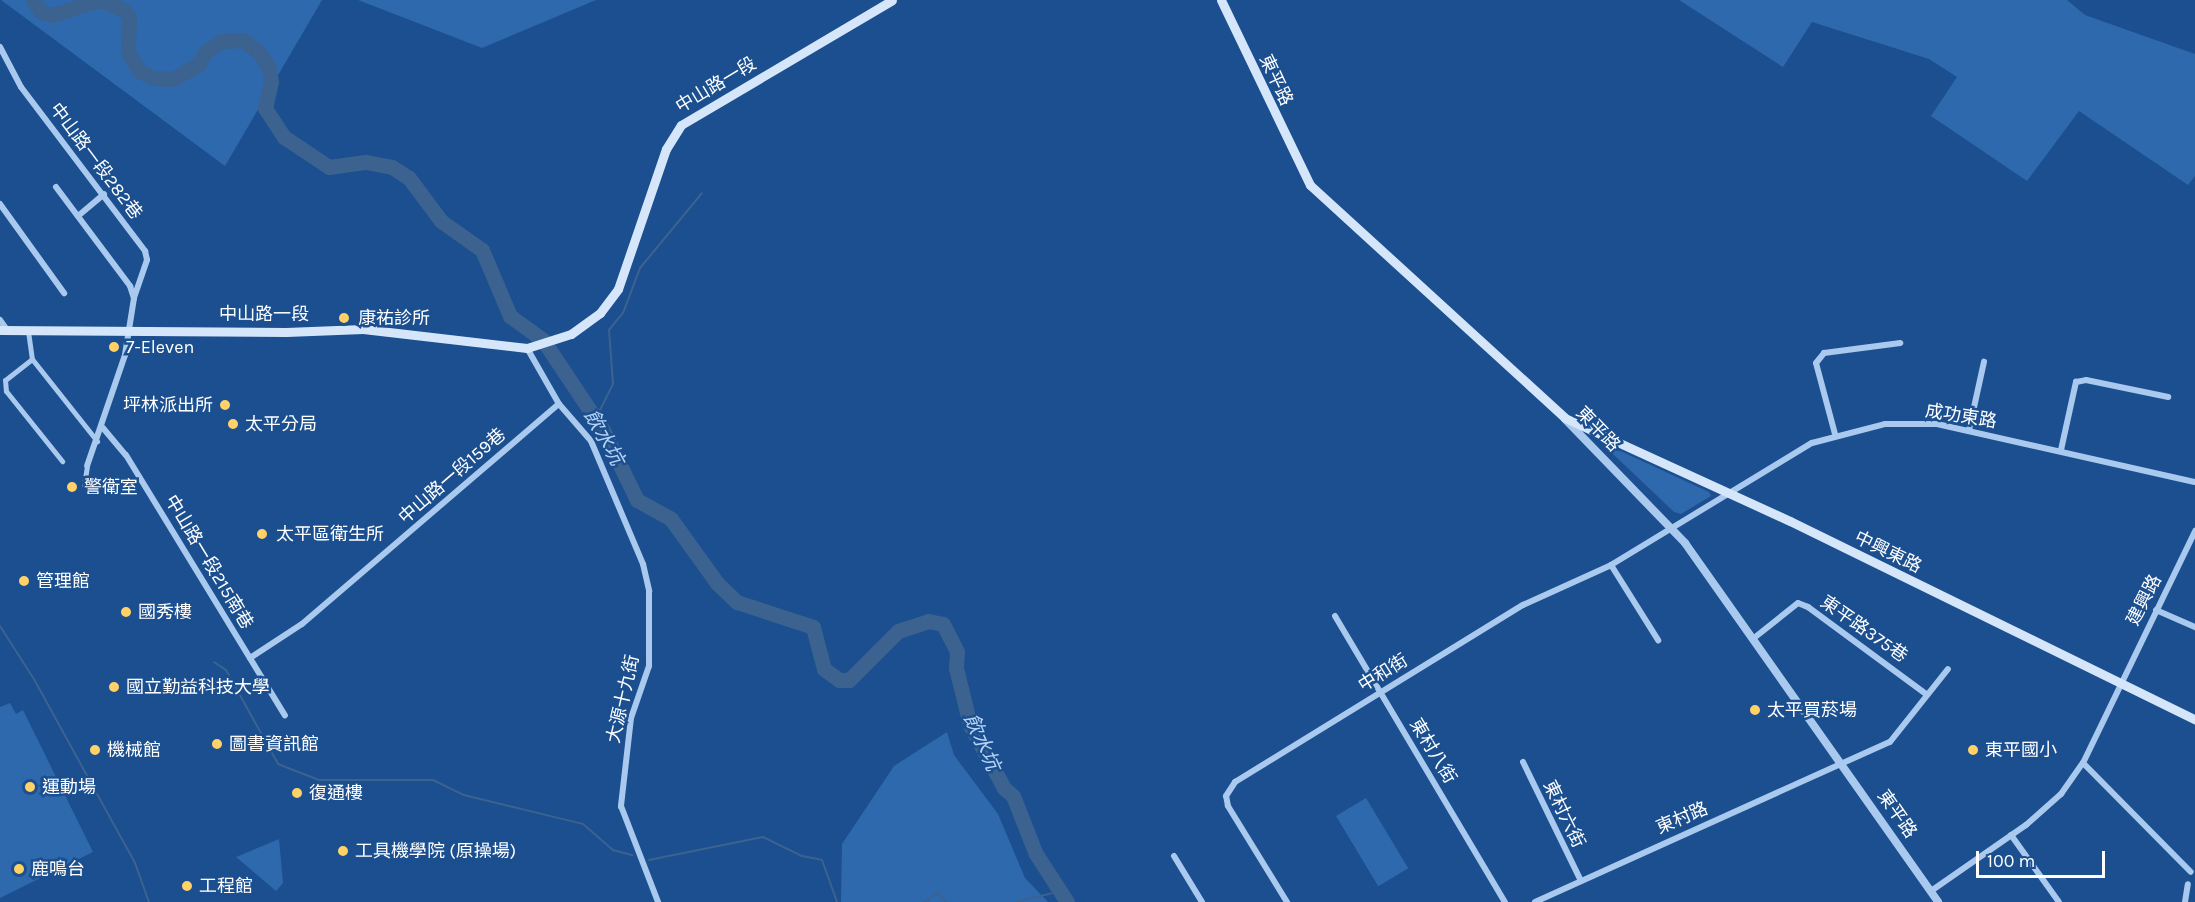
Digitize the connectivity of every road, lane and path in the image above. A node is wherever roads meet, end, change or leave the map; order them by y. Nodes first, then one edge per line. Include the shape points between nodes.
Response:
1 (892, 0) edge
2 (1221, 0) edge
3 (0, 47) edge
4 (56, 187) dead end
5 (104, 194) junction
6 (0, 204) edge
7 (78, 216) junction
8 (64, 293) dead end
9 (134, 298) junction
10 (0, 320) edge
11 (131, 329) junction
12 (3, 330) edge
13 (28, 331) junction
14 (1900, 343) dead end
15 (527, 347) junction
16 (32, 359) junction
17 (1984, 362) dead end
18 (2168, 397) dead end
19 (559, 404) junction
20 (1565, 418) junction
21 (103, 428) junction
22 (1969, 430) junction
23 (1835, 434) junction
24 (98, 442) junction
25 (2061, 450) junction
26 (62, 461) dead end
27 (87, 466) joint
28 (2195, 482) edge
29 (84, 485) dead end
30 (1731, 493) junction
31 (1671, 527) junction
32 (2195, 531) edge
33 (2192, 544) edge
34 (1611, 565) junction
35 (2156, 610) junction
36 (1335, 616) dead end
37 (2195, 627) edge
38 (1754, 638) junction
39 (1658, 640) dead end
40 (250, 658) junction
41 (1948, 669) dead end
42 (2119, 683) junction
43 (1380, 692) junction
44 (1926, 694) junction
45 (285, 715) dead end
46 (2195, 719) edge
47 (1523, 762) dead end
48 (2083, 763) junction
49 (1843, 764) junction
50 (2011, 835) junction
51 (1174, 856) dead end
52 (2191, 872) dead end
53 (1580, 879) junction
54 (2188, 884) dead end
55 (1931, 891) junction
56 (658, 902) edge
57 (1202, 902) edge
58 (1287, 902) edge
59 (1505, 902) edge
60 (1535, 902) edge
61 (1938, 902) edge
62 (2059, 902) edge
63 (2186, 902) edge

1 - 15 main road, 中山路一段 via 681,125 666,149 618,289 600,313 563,337
2 - 20 main road, 東平路 via 1310,185
3 - 5 street, 中山路一段282巷 via 21,87
4 - 7 street
5 - 7 street
5 - 9 street, 中山路一段282巷 via 145,251 147,260
6 - 8 street
7 - 9 street via 130,286
9 - 11 street, 中山路一段282巷
10 - 12 street
11 - 13 main road, 中山路一段
11 - 15 main road, 中山路一段 via 286,332 363,328
11 - 21 street, 中山路一段282巷
12 - 13 main road, 中山路一段
13 - 16 street
14 - 23 street via 1824,353 1816,363
15 - 19 street, 大源十九街
16 - 24 street
16 - 26 street via 5,380 6,391
17 - 22 street
18 - 25 street via 2086,380 2076,382
19 - 40 street, 中山路一段159巷 via 317,612
19 - 56 street, 大源十九街 via 591,441 609,490 637,543 649,591 649,666 631,718 621,806
20 - 30 main road, 中興東路
20 - 31 street, 東平路
21 - 24 street, 中山路一段282巷
21 - 40 street, 中山路一段215南巷 via 126,455
22 - 23 street, 成功東路 via 1937,424 1893,423
22 - 25 street, 成功東路
23 - 30 street, 成功東路 via 1791,454
24 - 27 street, 中山路一段282巷
25 - 28 street, 成功東路
27 - 29 street
30 - 31 street, 成功東路
30 - 42 main road, 中興東路
31 - 34 street, 中和街
31 - 38 street, 東平路
32 - 33 street, 建興路
33 - 35 street, 建興路
34 - 39 street
34 - 43 street, 中和街 via 1529,601
35 - 37 street
35 - 42 street, 建興路
36 - 43 street, 東村八街
38 - 44 street, 東平路375巷 via 1797,603
38 - 49 street, 東平路
40 - 45 street, 中山路一段215南巷
41 - 44 street
42 - 46 main road, 中興東路
42 - 48 street, 建興路
43 - 58 street, 中和街 via 1229,788 1226,796 1230,809
43 - 59 street, 東村八街
44 - 49 street via 1890,742
47 - 53 street, 東村六街
48 - 50 street, 建興路 via 2050,806
48 - 52 street
49 - 53 street, 東村路
49 - 55 street, 東平路
50 - 55 street, 建興路
50 - 62 street
51 - 57 street
53 - 60 street, 東村路
54 - 63 street
55 - 61 street, 東平路

